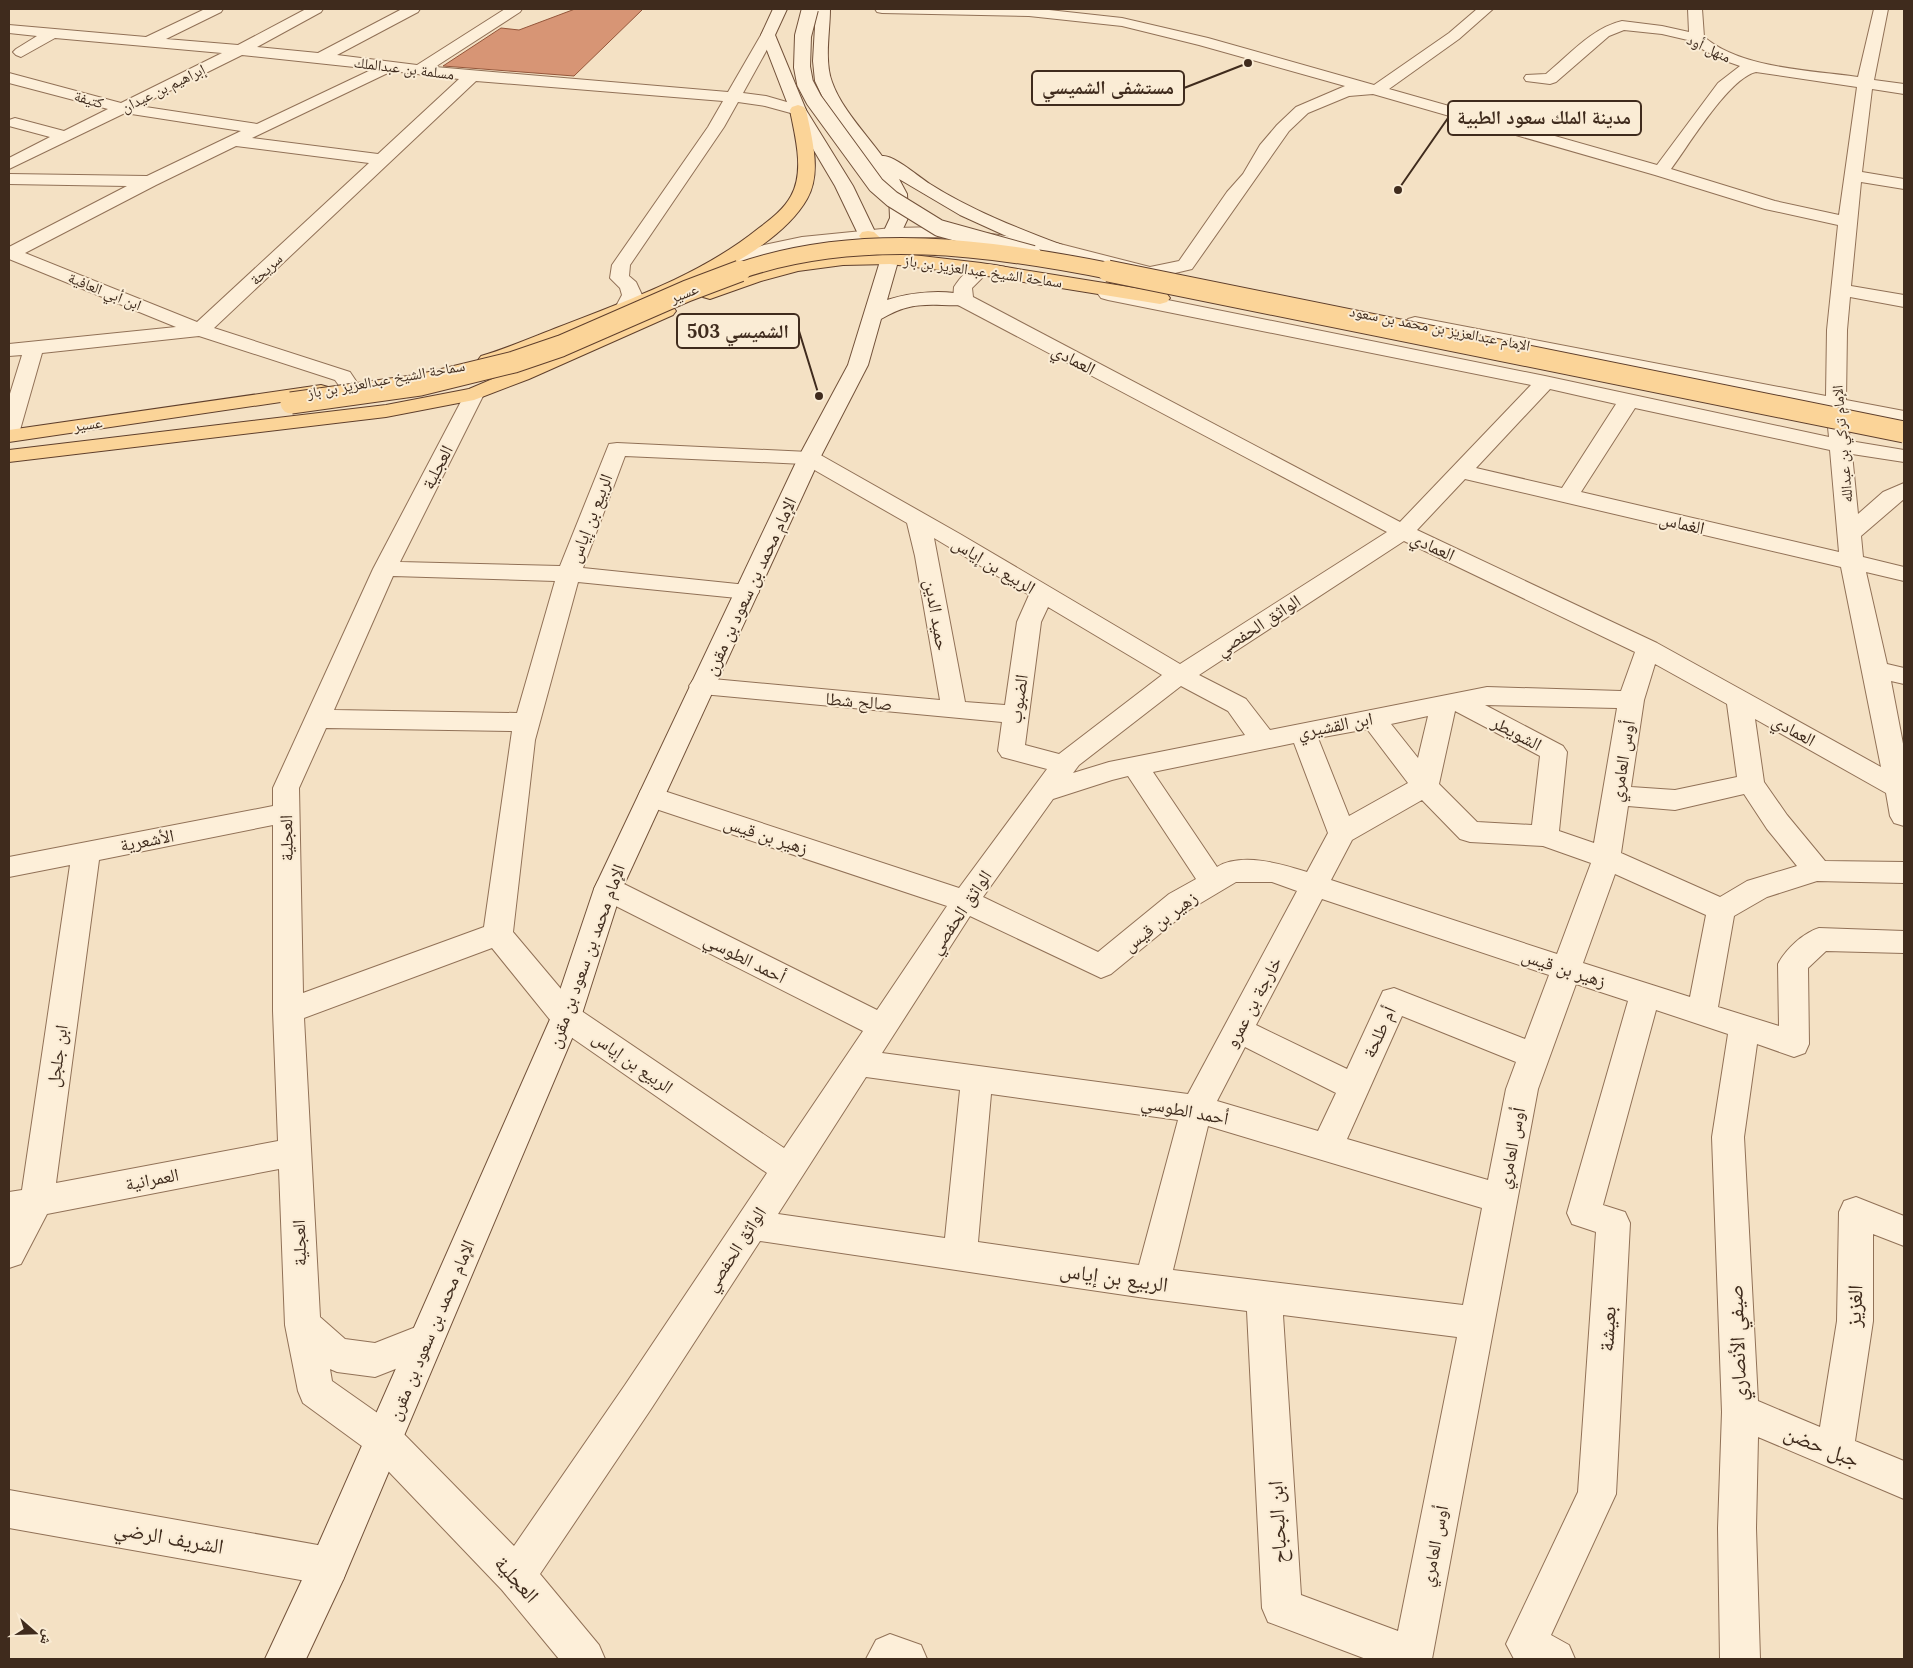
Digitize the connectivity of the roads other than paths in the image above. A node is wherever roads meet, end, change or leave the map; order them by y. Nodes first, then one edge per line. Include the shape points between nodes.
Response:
1 (216, 9) edge
2 (316, 9) edge
3 (413, 9) edge
4 (515, 9) edge
5 (780, 9) edge
6 (810, 9) edge
7 (823, 9) edge
8 (882, 9) edge
9 (1486, 9) edge
10 (1881, 9) edge
11 (1048, 12) edge
12 (1634, 12) dead end
13 (1696, 14) edge
14 (1678, 16) dead end
15 (1622, 25) junction
16 (9, 29) edge
17 (52, 33) junction
18 (768, 35) junction
19 (1697, 38) junction
20 (148, 42) junction
21 (240, 50) junction
22 (21, 52) dead end
23 (320, 58) junction
24 (391, 66) junction
25 (1756, 67) junction
26 (419, 70) junction
27 (472, 76) junction
28 (9, 78) edge
29 (1532, 78) dead end
30 (1865, 83) junction
31 (36, 84) junction
32 (1378, 89) junction
33 (1904, 89) edge
34 (16, 94) dead end
35 (734, 97) junction
36 (122, 108) junction
37 (798, 110) junction
38 (15, 123) dead end
39 (259, 129) junction
40 (65, 136) junction
41 (233, 141) junction
42 (867, 146) junction
43 (382, 160) junction
44 (9, 164) edge
45 (1661, 171) junction
46 (1853, 176) junction
47 (9, 179) edge
48 (150, 181) junction
49 (1904, 184) edge
50 (1847, 222) junction
51 (892, 233) junction
52 (868, 236) junction
53 (977, 236) joint
54 (1056, 249) junction
55 (9, 253) edge
56 (890, 258) junction
57 (1088, 267) junction
58 (981, 268) junction
59 (1154, 272) junction
60 (694, 276) junction
61 (1841, 290) junction
62 (1160, 298) joint
63 (962, 300) junction
64 (1904, 301) edge
65 (624, 308) junction
66 (874, 316) junction
67 (200, 330) junction
68 (34, 347) junction
69 (9, 350) edge
70 (1545, 382) junction
71 (350, 387) junction
72 (474, 394) junction
73 (1639, 402) junction
74 (1836, 404) junction
75 (168, 413) junction
76 (1904, 417) edge
77 (9, 430) edge
78 (1904, 432) edge
79 (9, 436) edge
80 (1840, 446) junction
81 (1904, 446) edge
82 (9, 456) edge
83 (1904, 456) edge
84 (809, 458) junction
85 (1460, 471) junction
86 (1904, 490) edge
87 (1568, 496) junction
88 (918, 520) junction
89 (1403, 532) junction
90 (1850, 533) junction
91 (1852, 562) junction
92 (385, 569) junction
93 (568, 574) junction
94 (1904, 574) edge
95 (747, 592) junction
96 (1042, 593) junction
97 (1648, 648) junction
98 (1876, 670) junction
99 (1180, 675) junction
100 (1904, 676) edge
101 (702, 686) junction
102 (1739, 699) junction
103 (1631, 700) junction
104 (1451, 703) junction
105 (954, 710) junction
106 (1016, 714) junction
107 (1373, 718) junction
108 (317, 719) junction
109 (527, 722) junction
110 (1303, 732) junction
111 (1263, 740) junction
112 (1066, 765) junction
113 (1135, 766) junction
114 (1751, 783) junction
115 (1425, 786) junction
116 (1901, 790) edge
117 (1044, 792) junction
118 (651, 796) junction
119 (1616, 796) junction
120 (286, 813) junction
121 (1904, 816) edge
122 (1342, 833) junction
123 (1545, 836) junction
124 (86, 852) junction
125 (1606, 858) junction
126 (9, 867) edge
127 (1817, 871) junction
128 (1904, 873) edge
129 (1213, 883) junction
130 (1314, 885) junction
131 (608, 889) junction
132 (965, 901) junction
133 (1721, 910) junction
134 (498, 934) junction
135 (1904, 942) edge
136 (1566, 969) junction
137 (1645, 994) junction
138 (288, 1011) junction
139 (1702, 1013) junction
140 (566, 1016) junction
141 (883, 1027) junction
142 (1744, 1027) junction
143 (1238, 1030) junction
144 (1534, 1056) junction
145 (859, 1063) junction
146 (977, 1079) junction
147 (1354, 1087) junction
148 (1197, 1109) junction
149 (1326, 1147) junction
150 (296, 1152) junction
151 (788, 1169) junction
152 (1502, 1199) junction
153 (23, 1204) edge
154 (751, 1225) junction
155 (1904, 1231) edge
156 (9, 1253) edge
157 (960, 1255) junction
158 (1152, 1283) junction
159 (1264, 1297) junction
160 (1478, 1323) junction
161 (302, 1324) junction
162 (426, 1340) junction
163 (1740, 1412) junction
164 (383, 1439) junction
165 (1835, 1451) junction
166 (1904, 1480) edge
167 (9, 1509) edge
168 (329, 1566) junction
169 (516, 1576) junction
170 (1412, 1658) edge
171 (286, 1659) edge
172 (585, 1659) edge
173 (886, 1659) edge
174 (906, 1659) edge
175 (1555, 1659) edge
176 (1740, 1659) edge

1 - 20 street
2 - 21 street, إبراهيم بن عيدان
3 - 23 street
4 - 26 street
5 - 18 street
6 - 57 street, bridge via 803,36 805,82 814,100 876,185 892,199 939,228
7 - 42 street via 821,62 824,80 831,98
8 - 11 street
9 - 32 street via 1454,36
10 - 30 street, الإمام تركي بن عبدالله
11 - 32 street via 1122,22
12 - 15 street
13 - 14 street
13 - 19 street
15 - 19 street, منهل أود
15 - 29 street via 1604,33 1550,79
16 - 17 street, مسلمة بن عبدالملك
17 - 20 street, مسلمة بن عبدالملك
17 - 22 street
18 - 35 street
18 - 37 street, سماحة الشيخ عبدالعزيز بن باز
19 - 25 street, منهل أود via 1728,57
20 - 21 street, مسلمة بن عبدالملك
21 - 23 street, مسلمة بن عبدالملك
21 - 36 street, إبراهيم بن عيدان
23 - 24 street, مسلمة بن عبدالملك
24 - 26 street, مسلمة بن عبدالملك
24 - 39 street
25 - 30 street, منهل أود
25 - 45 street via 1744,70 1724,86
26 - 27 street, مسلمة بن عبدالملك
27 - 35 street, مسلمة بن عبدالملك
27 - 43 street, سريحة
28 - 31 street, كتيفة
30 - 33 street, منهل أود
30 - 46 street, الإمام تركي بن عبدالله
31 - 34 street
31 - 36 street, كتيفة
32 - 45 street
32 - 59 street via 1346,91 1302,110 1266,149 1185,265
35 - 37 street, مسلمة بن عبدالملك
35 - 65 street via 621,265 619,278 629,286 632,295
36 - 39 street, كتيفة
36 - 40 street, إبراهيم بن عيدان
37 - 52 street, سماحة الشيخ عبدالعزيز بن باز via 844,186
37 - 60 main road, سماحة الشيخ عبدالعزيز بن باز via 806,156 805,175 798,198 774,226 728,258
38 - 40 street
39 - 41 street
40 - 44 street, إبراهيم بن عيدان
41 - 43 street
41 - 48 street
42 - 51 street, الإمام محمد بن سعود بن مقرن via 898,194 899,218
42 - 54 street via 922,188 1000,228
43 - 67 street, سريحة
45 - 50 street via 1771,205
46 - 49 street
46 - 50 street, الإمام تركي بن عبدالله
47 - 48 street
48 - 55 street
50 - 61 street, الإمام تركي بن عبدالله
51 - 52 street, عسير
51 - 53 street, عسير via 942,232
51 - 56 street, الإمام محمد بن سعود بن مقرن
52 - 56 main road, سماحة الشيخ عبدالعزيز بن باز
52 - 60 street, عسير via 786,246
53 - 54 street, الإمام عبدالعزيز بن محمد بن سعود
54 - 59 street, الإمام عبدالعزيز بن محمد بن سعود
55 - 67 street, ابن أبي العافية
56 - 58 main road, سماحة الشيخ عبدالعزيز بن باز
56 - 66 street, الإمام محمد بن سعود بن مقرن
56 - 72 main road via 845,258 767,273 714,291
57 - 75 main road, عسير, bridge via 952,247 916,245 829,249 791,256 729,276 494,370 419,386 290,403
57 - 78 main road, الإمام عبدالعزيز بن محمد بن سعود, bridge
58 - 62 main road, سماحة الشيخ عبدالعزيز بن باز
58 - 63 street via 963,287
58 - 70 street, الإمام عبدالعزيز بن محمد بن سعود
59 - 74 street, الإمام عبدالعزيز بن محمد بن سعود
60 - 65 main road, سماحة الشيخ عبدالعزيز بن باز
61 - 64 street
61 - 74 street, الإمام تركي بن عبدالله
62 - 81 main road, الإمام عبدالعزيز بن محمد بن سعود
63 - 66 street via 932,299 895,304
63 - 89 street, العمادي
65 - 71 main road, سماحة الشيخ عبدالعزيز بن باز via 499,357 452,370
66 - 84 street, الإمام محمد بن سعود بن مقرن via 858,365
67 - 68 street
67 - 71 street, ابن أبي العافية via 343,376
68 - 69 street
68 - 77 street
70 - 73 street, الإمام عبدالعزيز بن محمد بن سعود
70 - 85 street, الواثق الحفصي
71 - 75 main road, سماحة الشيخ عبدالعزيز بن باز
72 - 82 main road via 386,411
72 - 92 street, العجلية
73 - 80 street
73 - 87 street
74 - 76 street, الإمام عبدالعزيز بن محمد بن سعود
74 - 80 street, الإمام تركي بن عبدالله
75 - 79 main road, عسير
80 - 83 street
80 - 90 street, الإمام تركي بن عبدالله
84 - 88 street, الربيع بن إياس
84 - 93 street, الربيع بن إياس via 617,449
84 - 95 street, الإمام محمد بن سعود بن مقرن
85 - 87 street, الغماس
85 - 89 street, الواثق الحفصي
86 - 90 street via 1891,497
87 - 91 street, الغماس
88 - 96 street, الربيع بن إياس
88 - 105 street, حميد الدين
89 - 97 street, العمادي
89 - 99 street, الواثق الحفصي
90 - 91 street, الإمام تركي بن عبدالله
91 - 94 street, الغماس
91 - 98 street, الإمام تركي بن عبدالله
92 - 93 street
92 - 108 street, العجلية
93 - 95 street
93 - 109 street, الربيع بن إياس
95 - 101 street, الإمام محمد بن سعود بن مقرن
96 - 99 street, الربيع بن إياس
96 - 106 street, الضبوب via 1029,622
97 - 102 street, العمادي
97 - 103 street, أوس العامري
98 - 100 street
98 - 116 street, الإمام تركي بن عبدالله
99 - 111 street, الربيع بن إياس via 1236,705
99 - 112 street, الواثق الحفصي via 1070,758
101 - 105 street, صالح شطا
101 - 118 street, الإمام محمد بن سعود بن مقرن
102 - 114 street
102 - 116 street, العمادي
103 - 104 street, ابن القشيري via 1487,696
103 - 119 street, أوس العامري
104 - 107 street, ابن القشيري
104 - 115 street
104 - 123 street, الشويطر via 1554,752
105 - 106 street, صالح شطا
106 - 112 street, الضبوب via 1011,751
107 - 110 street, ابن القشيري
107 - 115 street
108 - 109 street
108 - 120 street, العجلية via 286,788
109 - 134 street, الربيع بن إياس via 522,740
110 - 111 street, ابن القشيري
110 - 122 street
111 - 113 street, ابن القشيري
112 - 117 street, الواثق الحفصي
113 - 117 street, ابن القشيري
113 - 129 street
114 - 119 street via 1675,800
114 - 127 street via 1777,822
115 - 122 street
115 - 123 street via 1470,832
116 - 121 street, الإمام تركي بن عبدالله
117 - 132 street, الواثق الحفصي
118 - 131 street, الإمام محمد بن سعود بن مقرن
118 - 132 street, زهير بن قيس
119 - 125 street, أوس العامري
120 - 124 street, الأشعرية
120 - 138 street, العجلية
122 - 130 street, خارجة بن عمرو
123 - 125 street
124 - 126 street, الأشعرية
124 - 153 street, ابن جلجل
125 - 133 street
125 - 136 street, أوس العامري
127 - 128 street
127 - 133 street via 1757,890
129 - 130 street, زهير بن قيس via 1231,872 1273,872
129 - 132 street, زهير بن قيس via 1179,902 1101,966
130 - 136 street, زهير بن قيس
130 - 143 street, خارجة بن عمرو
131 - 140 street, الإمام محمد بن سعود بن مقرن
131 - 141 street, أحمد الطوسي
132 - 141 street, الواثق الحفصي
133 - 139 street
134 - 138 street
134 - 140 street, الربيع بن إياس
135 - 142 street, زهير بن قيس via 1819,940 1793,964 1794,1044
136 - 137 street, زهير بن قيس
136 - 144 street, أوس العامري
137 - 139 street, زهير بن قيس
137 - 175 street, بعيشة via 1584,1213 1613,1223 1597,1494 1526,1644
138 - 150 street, العجلية
139 - 142 street, زهير بن قيس
140 - 151 street, الربيع بن إياس
140 - 162 street, الإمام محمد بن سعود بن مقرن
141 - 145 street, الواثق الحفصي
142 - 163 street, صيفي الأنصاري via 1728,1137
143 - 147 street
143 - 148 street, خارجة بن عمرو
144 - 147 street, أم طلحة via 1394,1000
144 - 152 street, أوس العامري via 1522,1089
145 - 146 street, أحمد الطوسي
145 - 151 street, الواثق الحفصي
146 - 148 street, أحمد الطوسي
146 - 157 street
147 - 149 street, أم طلحة
148 - 149 street, أحمد الطوسي
148 - 158 street, خارجة بن عمرو
149 - 152 street, أحمد الطوسي
150 - 153 street, العمرانية
150 - 161 street, العجلية
151 - 154 street, الواثق الحفصي
152 - 160 street, أوس العامري
153 - 156 street, ابن جلجل
154 - 157 street, الربيع بن إياس
154 - 169 street, الواثق الحفصي
155 - 165 street, الغزيز via 1856,1212 1855,1321
157 - 158 street, الربيع بن إياس
158 - 159 street, الربيع بن إياس
159 - 160 street, الربيع بن إياس
159 - 170 street, ابن البحباح via 1282,1608
160 - 170 street, أوس العامري
161 - 162 street via 337,1355 375,1360
161 - 164 street, العجلية via 316,1391
162 - 164 street, الإمام محمد بن سعود بن مقرن
163 - 165 street, جبل حضن
163 - 176 street, صيفي الأنصاري
164 - 168 street, الإمام محمد بن سعود بن مقرن
164 - 169 street, العجلية
165 - 166 street, جبل حضن
167 - 168 street, الشريف الرضي
168 - 171 street, الإمام محمد بن سعود بن مقرن
169 - 172 street, العجلية
173 - 174 street via 890,1654

